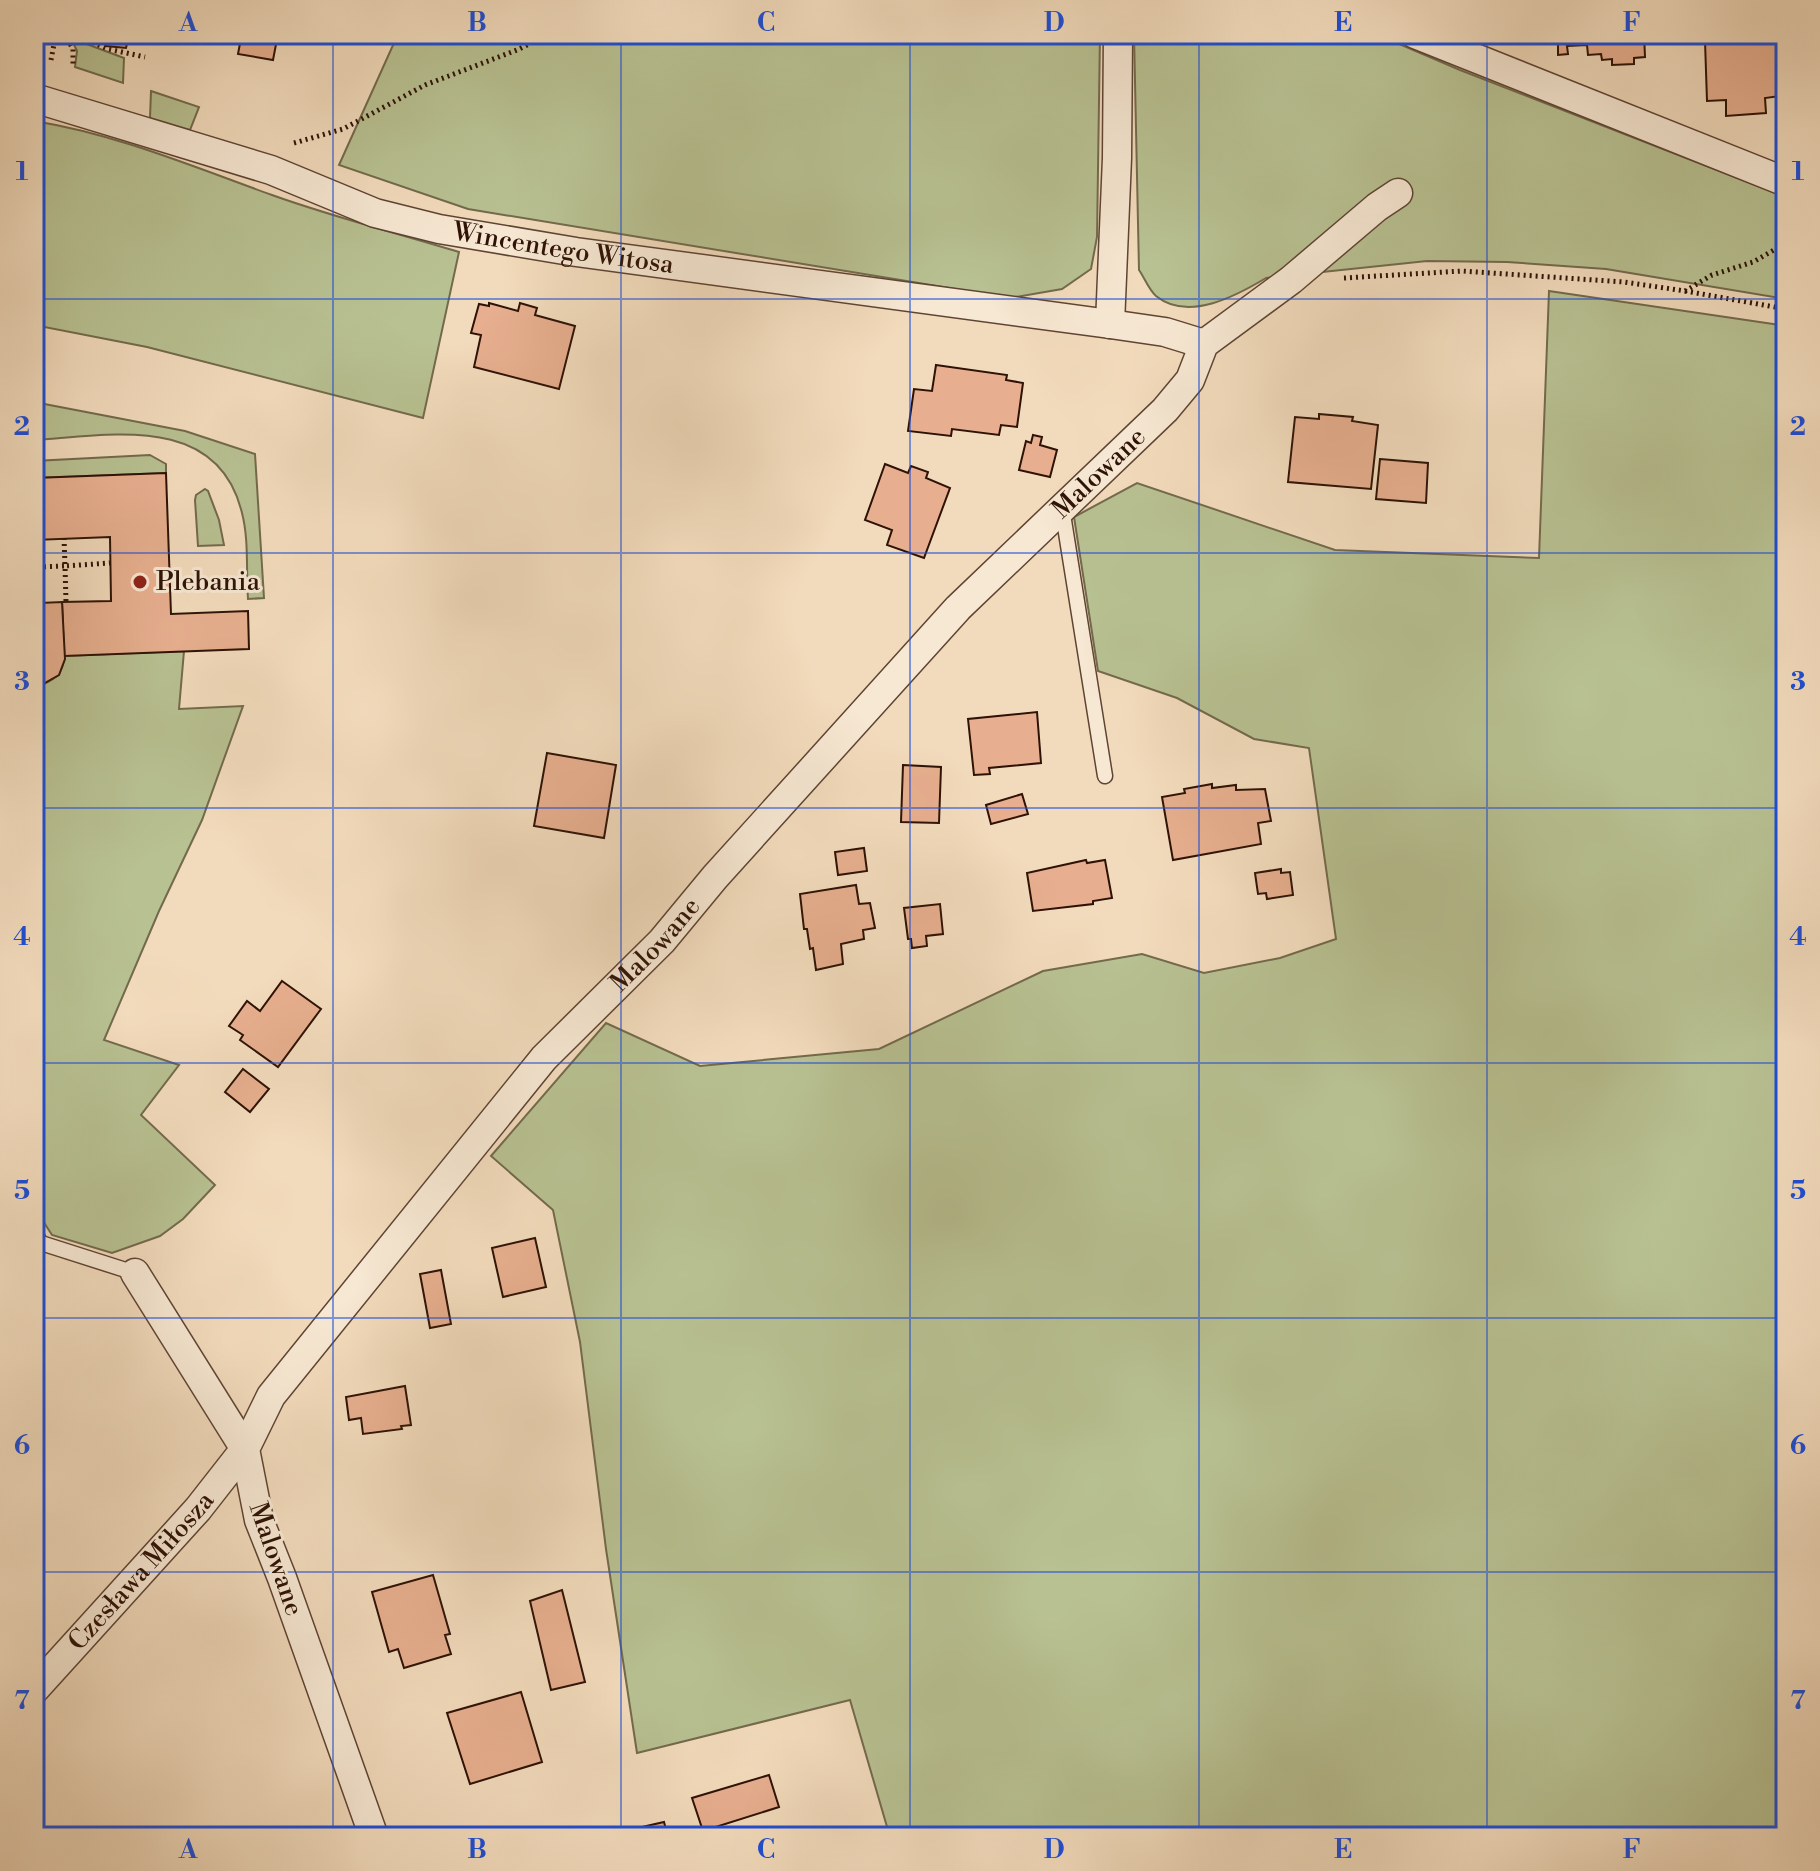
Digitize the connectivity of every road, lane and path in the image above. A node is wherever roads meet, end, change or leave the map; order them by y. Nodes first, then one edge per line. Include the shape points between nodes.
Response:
1 (56, 34) edge
2 (64, 34) edge
3 (87, 34) edge
4 (549, 34) edge
5 (1118, 34) edge
6 (1415, 34) edge
7 (145, 57) dead end
8 (51, 60) dead end
9 (73, 66) dead end
10 (34, 98) edge
11 (271, 170) junction
12 (1786, 182) edge
13 (1398, 193) dead end
14 (1786, 243) edge
15 (1291, 280) junction
16 (1685, 291) junction
17 (1786, 309) edge
18 (1110, 324) junction
19 (1204, 344) junction
20 (1062, 506) junction
21 (64, 538) dead end
22 (110, 563) dead end
23 (65, 566) junction
24 (38, 567) dead end
25 (66, 602) dead end
26 (1105, 776) dead end
27 (34, 1232) edge
28 (135, 1273) joint
29 (245, 1449) junction
30 (34, 1690) edge
31 (374, 1837) edge

1 - 8 path
2 - 9 path via 73,49
3 - 7 path via 87,40 108,49
4 - 11 path via 425,85 343,129 278,148
5 - 18 street
6 - 12 street
10 - 11 street, Wincentego Witosa
11 - 18 street, Wincentego Witosa via 375,213 439,229
13 - 15 street
14 - 16 path
15 - 16 path via 1462,271
15 - 19 street
16 - 17 path
18 - 19 street, Wincentego Witosa
19 - 20 street, Malowane via 1190,380 1165,410
20 - 26 lane
20 - 29 street, Malowane via 958,608 662,941 544,1058 271,1396
21 - 23 path
22 - 23 path
23 - 24 path
23 - 25 path
27 - 28 lane via 41,1243
28 - 29 street
29 - 30 street, Czesława Miłosza via 198,1509
29 - 31 street, Malowane via 259,1520

